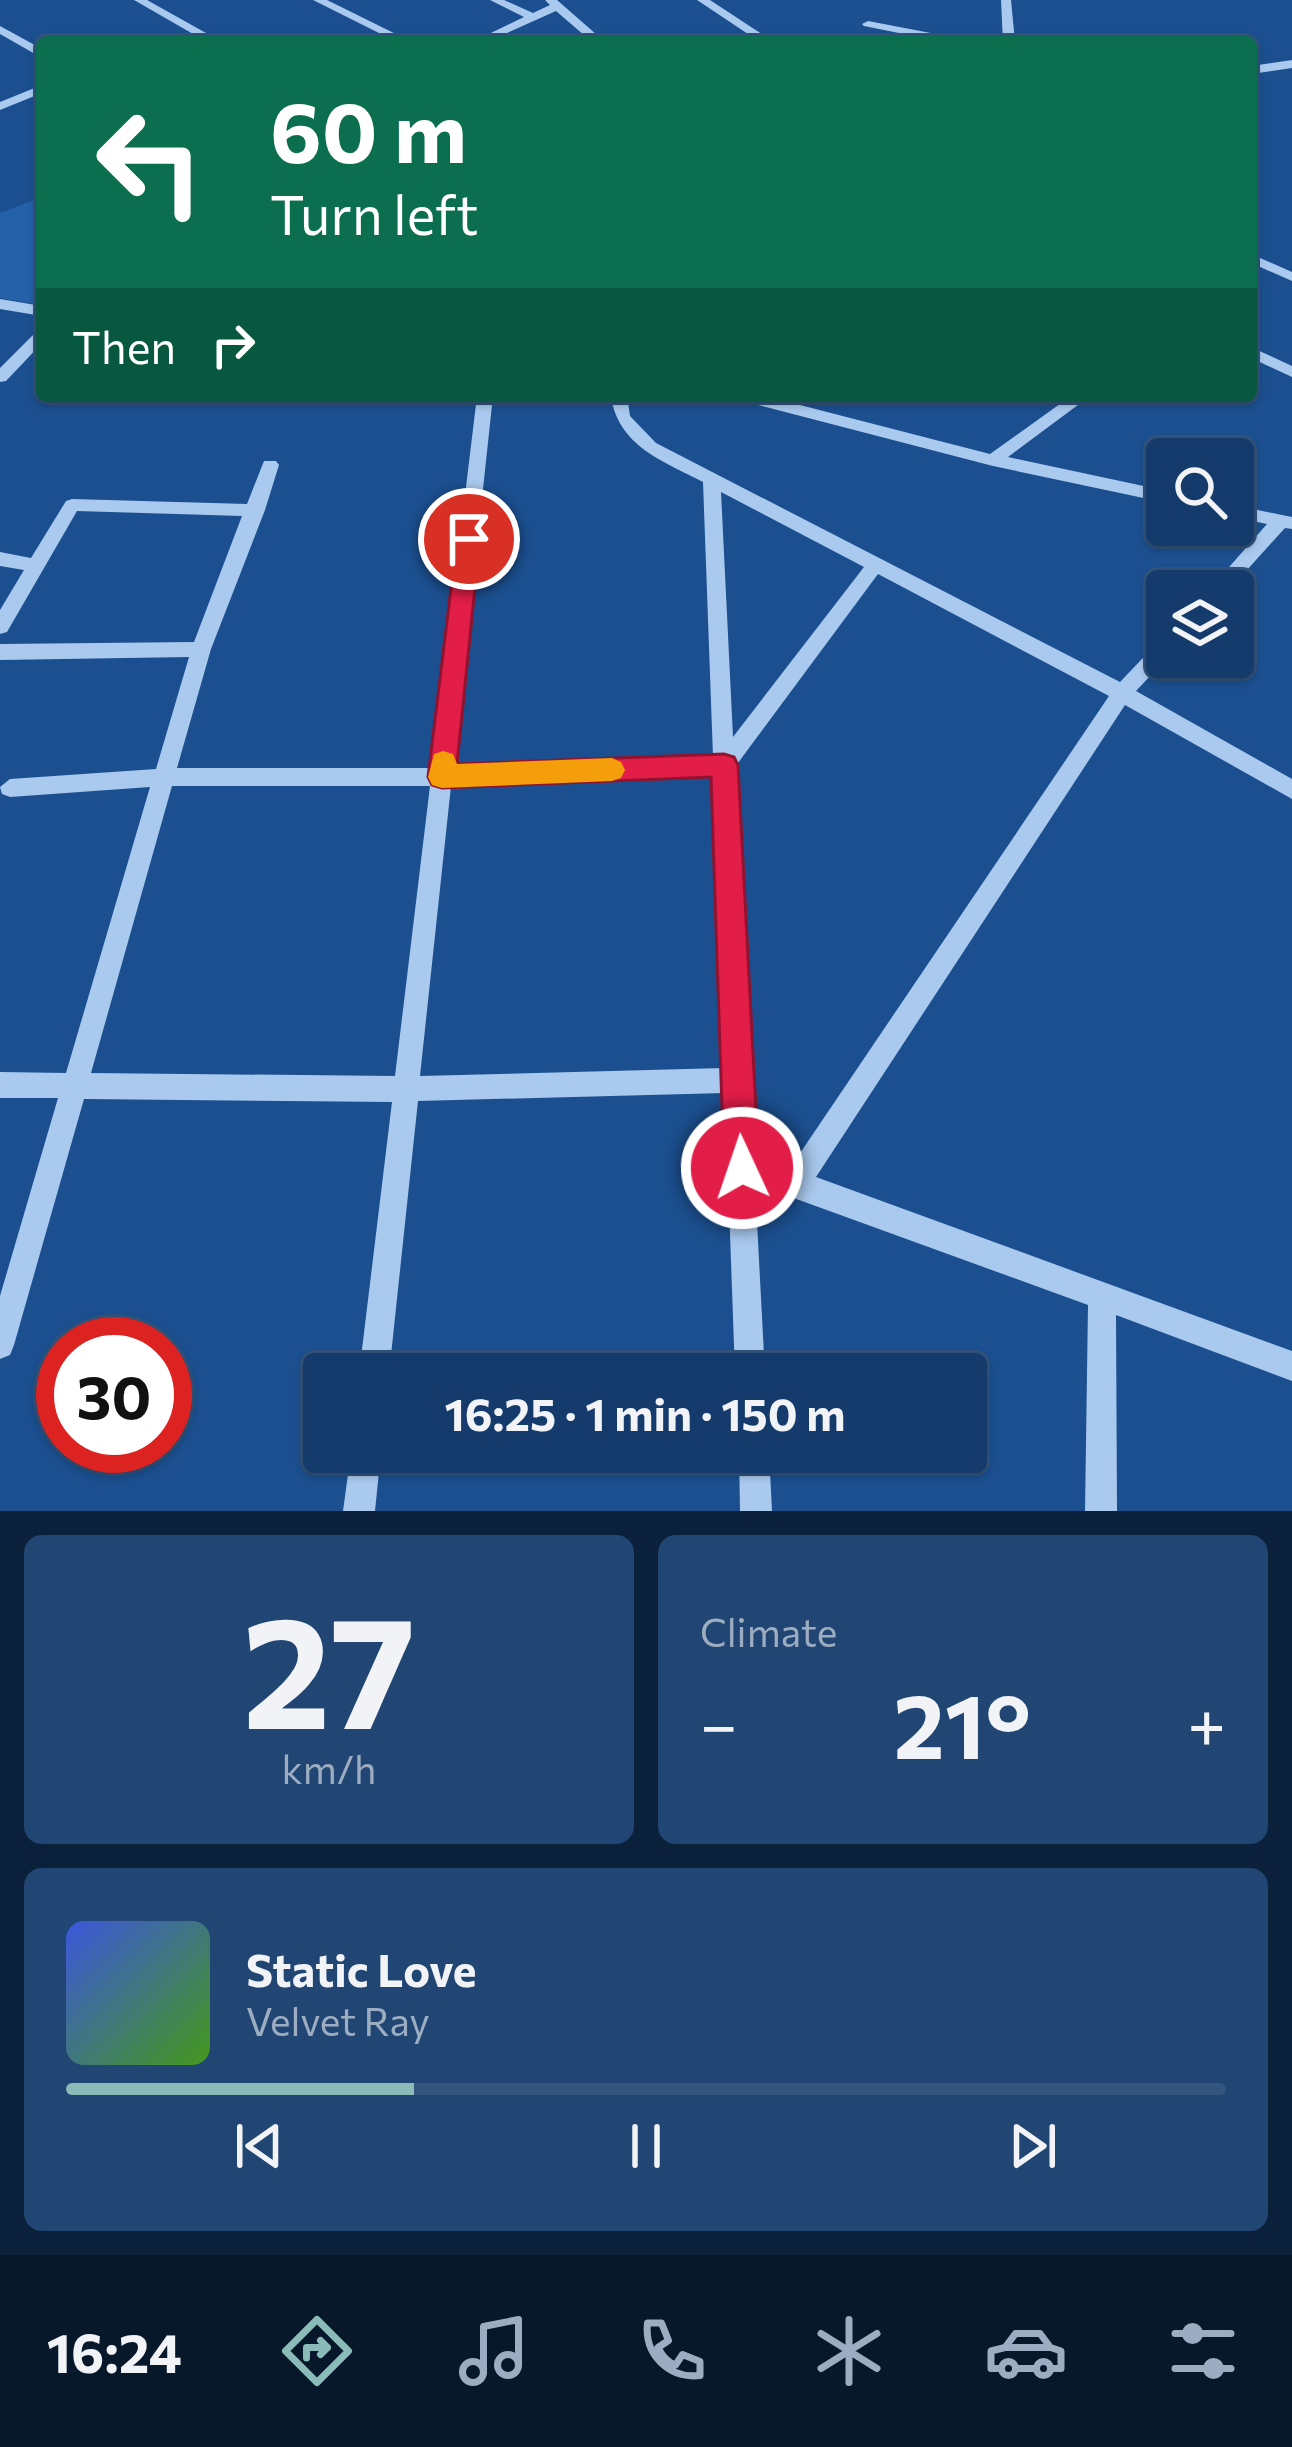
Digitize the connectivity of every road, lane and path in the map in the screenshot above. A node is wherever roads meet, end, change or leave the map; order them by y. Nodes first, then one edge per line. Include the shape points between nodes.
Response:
1 (318, 0) edge
2 (495, 0) edge
3 (702, 0) edge
4 (1006, 0) edge
5 (150, 2) edge
6 (553, 3) edge
7 (532, 16) junction
8 (868, 24) dead end
9 (0, 29) edge
10 (206, 36) edge
11 (393, 36) edge
12 (490, 36) edge
13 (592, 36) edge
14 (759, 36) edge
15 (931, 36) edge
16 (1009, 36) edge
17 (36, 50) edge
18 (1292, 64) edge
19 (1257, 69) edge
20 (36, 91) edge
21 (0, 106) edge
22 (1257, 261) edge
23 (1292, 277) edge
24 (0, 304) edge
25 (36, 310) edge
26 (36, 340) edge
27 (1257, 355) edge
28 (1292, 372) edge
29 (0, 377) edge
30 (484, 402) edge
31 (620, 402) edge
32 (796, 402) edge
33 (1068, 402) edge
34 (993, 460) junction
35 (270, 465) dead end
36 (712, 479) junction
37 (1146, 493) edge
38 (256, 510) junction
39 (1254, 515) edge
40 (1287, 522) edge
41 (0, 559) edge
42 (875, 565) junction
43 (36, 566) junction
44 (1238, 570) edge
45 (0, 627) edge
46 (201, 649) junction
47 (0, 652) edge
48 (1146, 668) edge
49 (1122, 694) junction
50 (724, 765) junction
51 (166, 777) junction
52 (442, 777) junction
53 (10, 788) dead end
54 (1292, 790) edge
55 (738, 1080) junction
56 (0, 1085) edge
57 (75, 1086) junction
58 (406, 1089) junction
59 (742, 1168) junction
60 (796, 1183) junction
61 (1102, 1295) junction
62 (0, 1346) edge
63 (376, 1353) edge
64 (749, 1353) edge
65 (1292, 1366) edge
66 (363, 1473) edge
67 (755, 1473) edge
68 (359, 1511) edge
69 (756, 1511) edge
70 (1101, 1511) edge

1 - 11 street
2 - 7 street
3 - 14 street
4 - 16 street
5 - 10 street
6 - 7 street
6 - 13 street
7 - 12 street
8 - 15 street
9 - 17 street
18 - 19 street
20 - 21 street
22 - 23 street
24 - 25 street
26 - 29 street
27 - 28 street
30 - 52 street
31 - 36 street via 622,417 650,447
32 - 34 street
33 - 34 street
34 - 37 street
35 - 38 street
36 - 42 street
36 - 50 street
38 - 43 street via 72,505
38 - 46 street
39 - 40 street
40 - 44 street
41 - 43 street
42 - 49 street
42 - 50 street
43 - 45 street
46 - 47 street
46 - 51 street
48 - 49 street
49 - 54 street
49 - 60 street
50 - 52 street
50 - 55 street
51 - 52 street
51 - 53 street
51 - 57 street
52 - 58 street
55 - 58 street
55 - 59 street
56 - 57 street
57 - 58 street
57 - 62 street
58 - 63 street
59 - 60 street
59 - 64 street
60 - 61 street
61 - 65 street
61 - 70 street
66 - 68 street
67 - 69 street

